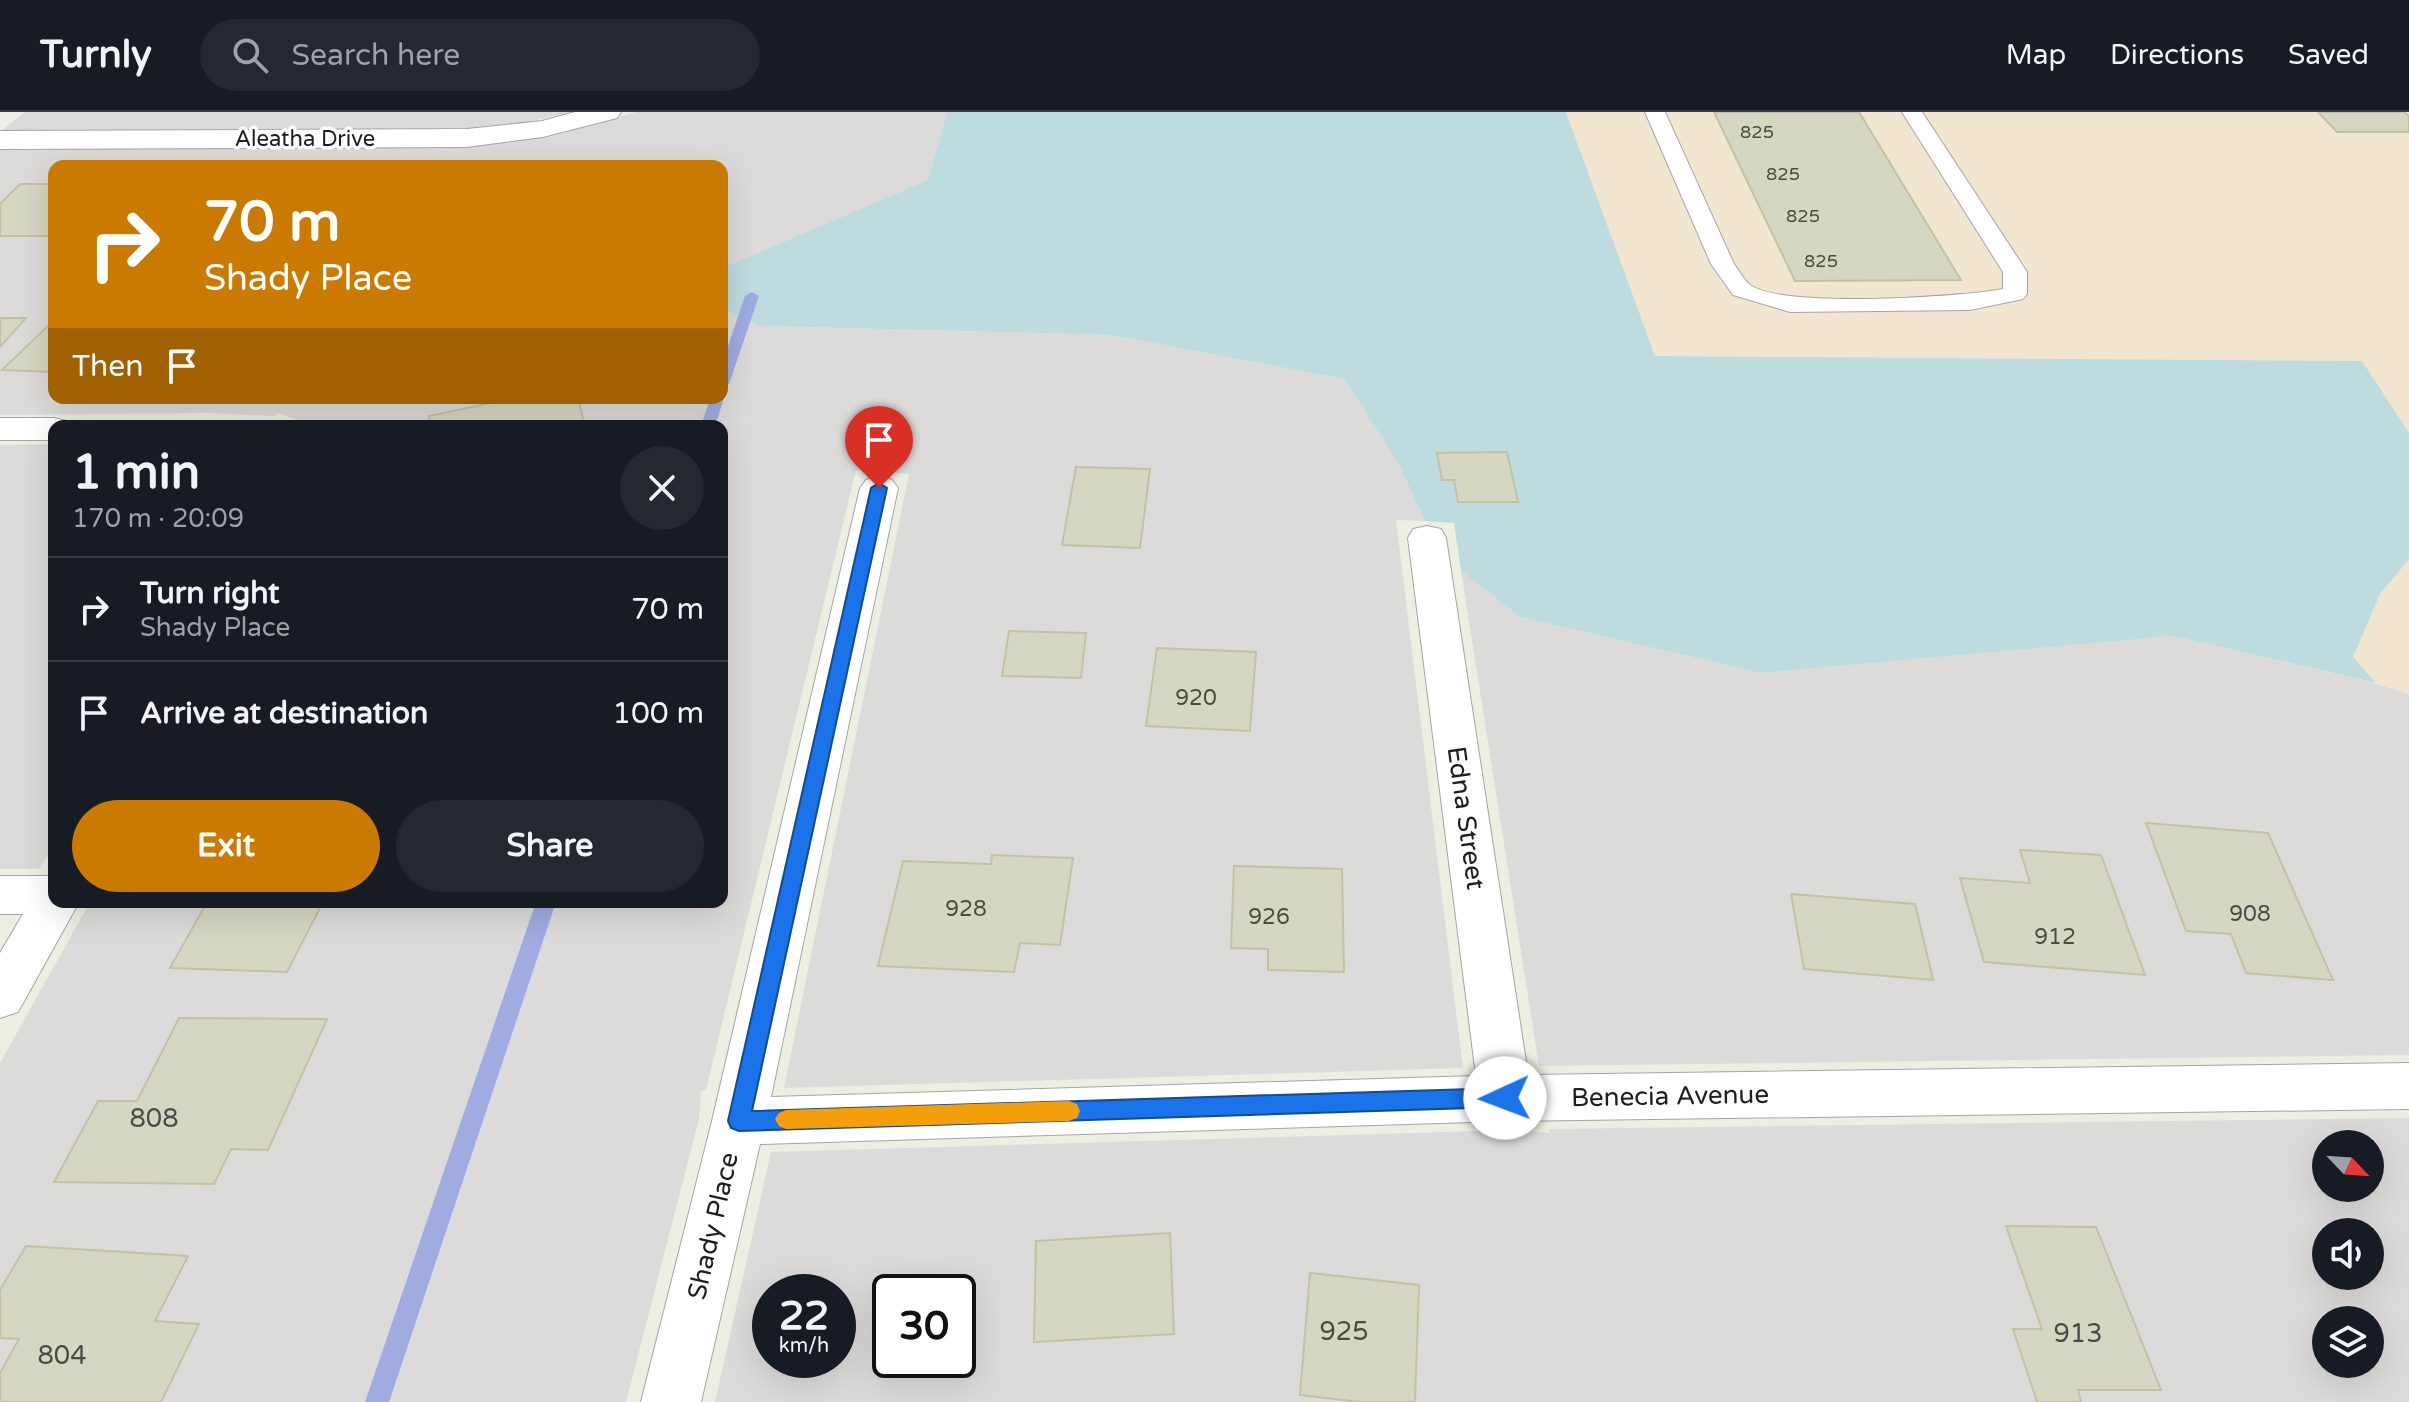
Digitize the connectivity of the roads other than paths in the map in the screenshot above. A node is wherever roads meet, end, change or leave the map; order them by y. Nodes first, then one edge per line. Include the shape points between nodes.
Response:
1 (607, 112) edge
2 (1655, 112) edge
3 (1912, 112) edge
4 (0, 140) edge
5 (0, 429) edge
6 (48, 429) edge
7 (879, 488) dead end
8 (1427, 538) dead end
9 (0, 895) edge
10 (48, 895) edge
11 (52, 908) edge
12 (0, 997) edge
13 (2409, 1086) edge
14 (1505, 1098) junction
15 (739, 1121) junction
16 (671, 1402) edge

1 - 4 street, Aleatha Drive via 543,129 467,138
2 - 3 lane via 1723,264 1741,290 1790,305 1970,303 2015,294 2015,272
5 - 6 street
7 - 15 street, Shady Place
8 - 14 street, Edna Street
9 - 10 street
11 - 12 street
13 - 14 street, Benecia Avenue
14 - 15 street, Benecia Avenue
15 - 16 street, Shady Place

